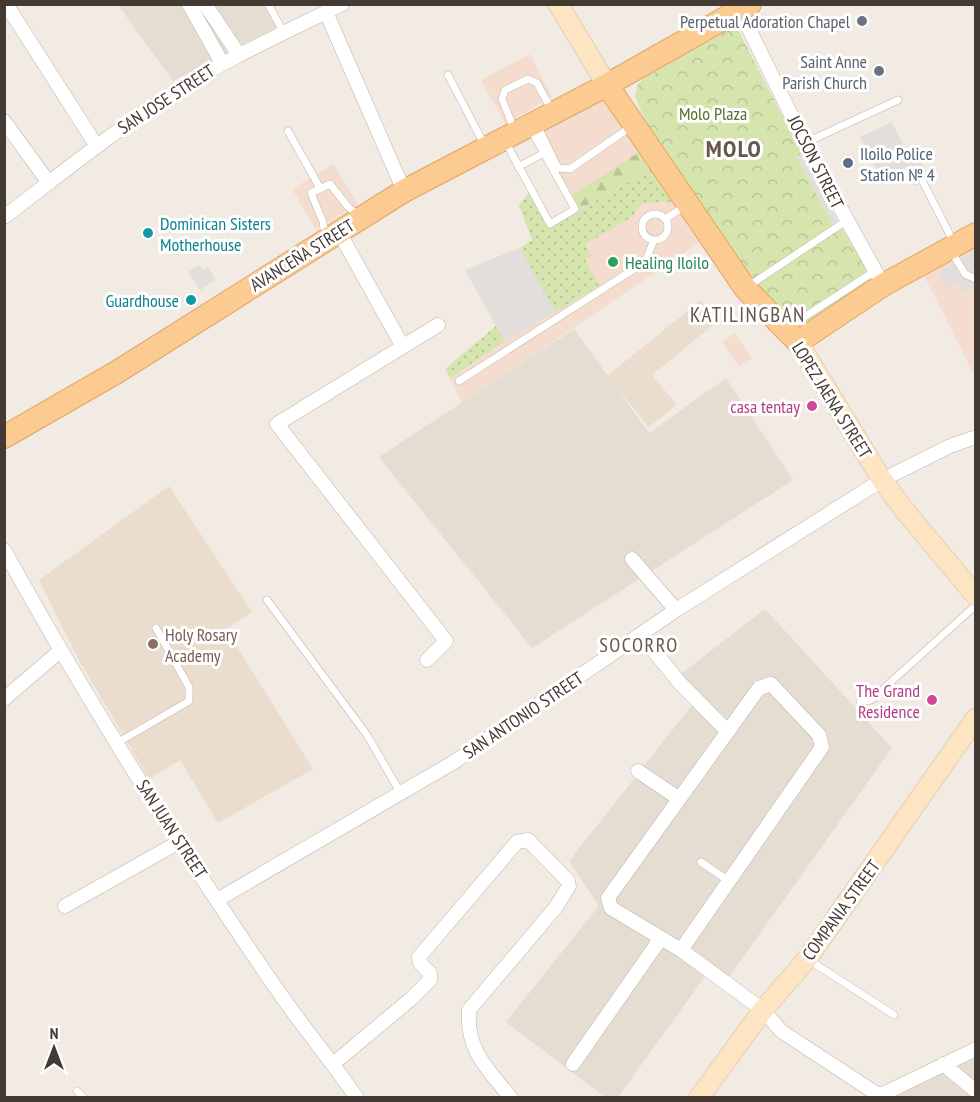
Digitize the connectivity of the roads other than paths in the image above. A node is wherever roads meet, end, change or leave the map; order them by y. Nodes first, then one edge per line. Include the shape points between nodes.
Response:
1 (6, 4) edge
2 (189, 4) edge
3 (205, 4) edge
4 (268, 4) edge
5 (342, 4) edge
6 (558, 4) edge
7 (742, 6) edge
8 (326, 12) junction
9 (284, 33) junction
10 (239, 55) junction
11 (222, 63) junction
12 (448, 75) dead end
13 (607, 85) junction
14 (898, 100) dead end
15 (4, 121) edge
16 (634, 125) junction
17 (520, 130) junction
18 (288, 131) dead end
19 (805, 143) junction
20 (96, 145) junction
21 (544, 153) junction
22 (518, 167) junction
23 (923, 182) dead end
24 (49, 183) junction
25 (320, 188) junction
26 (404, 191) junction
27 (688, 205) junction
28 (4, 217) edge
29 (362, 218) junction
30 (665, 219) junction
31 (846, 221) junction
32 (975, 234) edge
33 (332, 236) junction
34 (654, 240) junction
35 (953, 247) junction
36 (879, 278) junction
37 (975, 279) edge
38 (745, 288) junction
39 (438, 325) dead end
40 (791, 336) junction
41 (403, 347) junction
42 (459, 381) dead end
43 (4, 437) edge
44 (975, 437) edge
45 (882, 480) junction
46 (4, 550) edge
47 (632, 559) dead end
48 (974, 594) edge
49 (267, 600) dead end
50 (676, 610) junction
51 (156, 628) dead end
52 (641, 635) junction
53 (60, 651) junction
54 (427, 660) dead end
55 (4, 699) edge
56 (860, 702) dead end
57 (975, 718) edge
58 (727, 731) junction
59 (117, 743) junction
60 (638, 771) dead end
61 (400, 792) junction
62 (678, 798) junction
63 (179, 842) junction
64 (701, 862) dead end
65 (730, 882) junction
66 (217, 900) junction
67 (64, 906) dead end
68 (661, 938) junction
69 (681, 950) junction
70 (807, 959) junction
71 (763, 1010) junction
72 (894, 1015) dead end
73 (975, 1048) edge
74 (333, 1064) junction
75 (943, 1064) junction
76 (573, 1065) dead end
77 (77, 1091) dead end
78 (975, 1091) edge
79 (84, 1098) edge
80 (357, 1098) edge
81 (511, 1098) edge
82 (699, 1098) edge

1 - 20 street
2 - 11 street
3 - 10 street
4 - 9 lane
5 - 8 street, SAN JOSE STREET
6 - 13 street
7 - 13 main road, AVANCEÑA STREET
7 - 19 street, JOCSON STREET
8 - 9 street, SAN JOSE STREET
8 - 26 street
9 - 10 street, SAN JOSE STREET
10 - 11 street, SAN JOSE STREET
11 - 20 street, SAN JOSE STREET
12 - 17 lane
13 - 16 main road, LOPEZ JAENA STREET
13 - 17 main road, AVANCEÑA STREET
14 - 19 lane
15 - 24 street
16 - 17 lane via 570,169 558,168
16 - 27 main road, LOPEZ JAENA STREET
17 - 17 lane via 537,83 528,79 504,90 502,99
17 - 21 lane
17 - 22 lane
17 - 26 main road, AVANCEÑA STREET
18 - 25 lane
19 - 31 street, JOCSON STREET
20 - 24 street, SAN JOSE STREET
21 - 22 lane
21 - 22 lane via 575,209 550,224
23 - 35 lane
24 - 28 street, SAN JOSE STREET
25 - 29 lane via 328,183 333,185 348,207
25 - 33 lane via 310,196
26 - 29 main road, AVANCEÑA STREET
27 - 30 lane
27 - 38 main road, LOPEZ JAENA STREET
29 - 33 main road, AVANCEÑA STREET
30 - 34 lane via 667,231
30 - 34 lane via 653,214 643,221 643,234
31 - 36 street, JOCSON STREET
31 - 38 lane
32 - 35 main road
33 - 41 street
33 - 43 main road, AVANCEÑA STREET via 117,372
34 - 42 lane via 645,262
35 - 36 main road
35 - 37 lane via 965,274
36 - 40 main road
38 - 40 main road, LOPEZ JAENA STREET
39 - 41 street
40 - 45 street, LOPEZ JAENA STREET
41 - 54 street via 277,424 446,640
44 - 45 street, SAN ANTONIO STREET
45 - 48 street, LOPEZ JAENA STREET
45 - 50 street, SAN ANTONIO STREET
46 - 53 street, SAN JUAN STREET
47 - 50 street
48 - 56 lane via 871,700
49 - 61 lane via 347,707
50 - 52 street, SAN ANTONIO STREET
51 - 59 lane via 189,687 189,701
52 - 58 street via 679,682
52 - 61 street, SAN ANTONIO STREET via 454,762
53 - 55 street
53 - 59 street, SAN JUAN STREET
57 - 70 street, COMPANIA STREET
58 - 62 street
58 - 65 street via 759,688 771,684 819,735 822,747
59 - 63 street, SAN JUAN STREET
60 - 62 street
61 - 66 street, SAN ANTONIO STREET
62 - 68 street via 608,898 611,908
63 - 66 street, SAN JUAN STREET
63 - 67 street
64 - 65 lane
65 - 69 street
66 - 74 street, SAN JUAN STREET
68 - 69 street
68 - 76 street
69 - 71 street
70 - 71 street, COMPANIA STREET
70 - 72 lane
71 - 75 street via 781,1031 877,1094
71 - 82 street, COMPANIA STREET
73 - 75 street
74 - 80 street, SAN JUAN STREET
74 - 81 street via 430,980 430,973 419,957 491,870 523,839 569,886 556,907 469,1010 474,1052
75 - 78 street
77 - 79 lane

